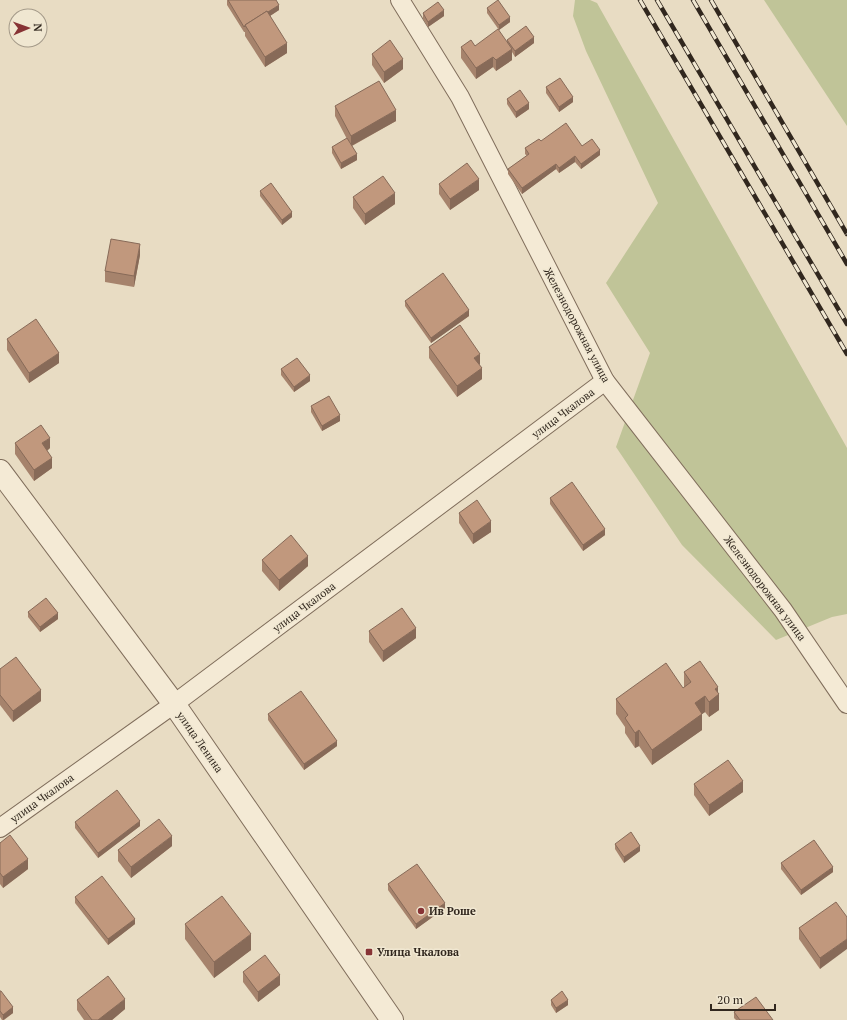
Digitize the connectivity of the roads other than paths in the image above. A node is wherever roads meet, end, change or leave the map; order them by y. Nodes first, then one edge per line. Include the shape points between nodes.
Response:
1 (400, 0) edge
2 (605, 382) junction
3 (0, 471) edge
4 (174, 704) junction
5 (847, 704) edge
6 (0, 828) edge
7 (392, 1020) edge

1 - 2 street, Железнодорожная улица via 460,98
2 - 4 street, улица Чкалова
2 - 5 street, Железнодорожная улица via 783,610
3 - 4 street, улица Ленина
4 - 6 street, улица Чкалова
4 - 7 street, улица Ленина

